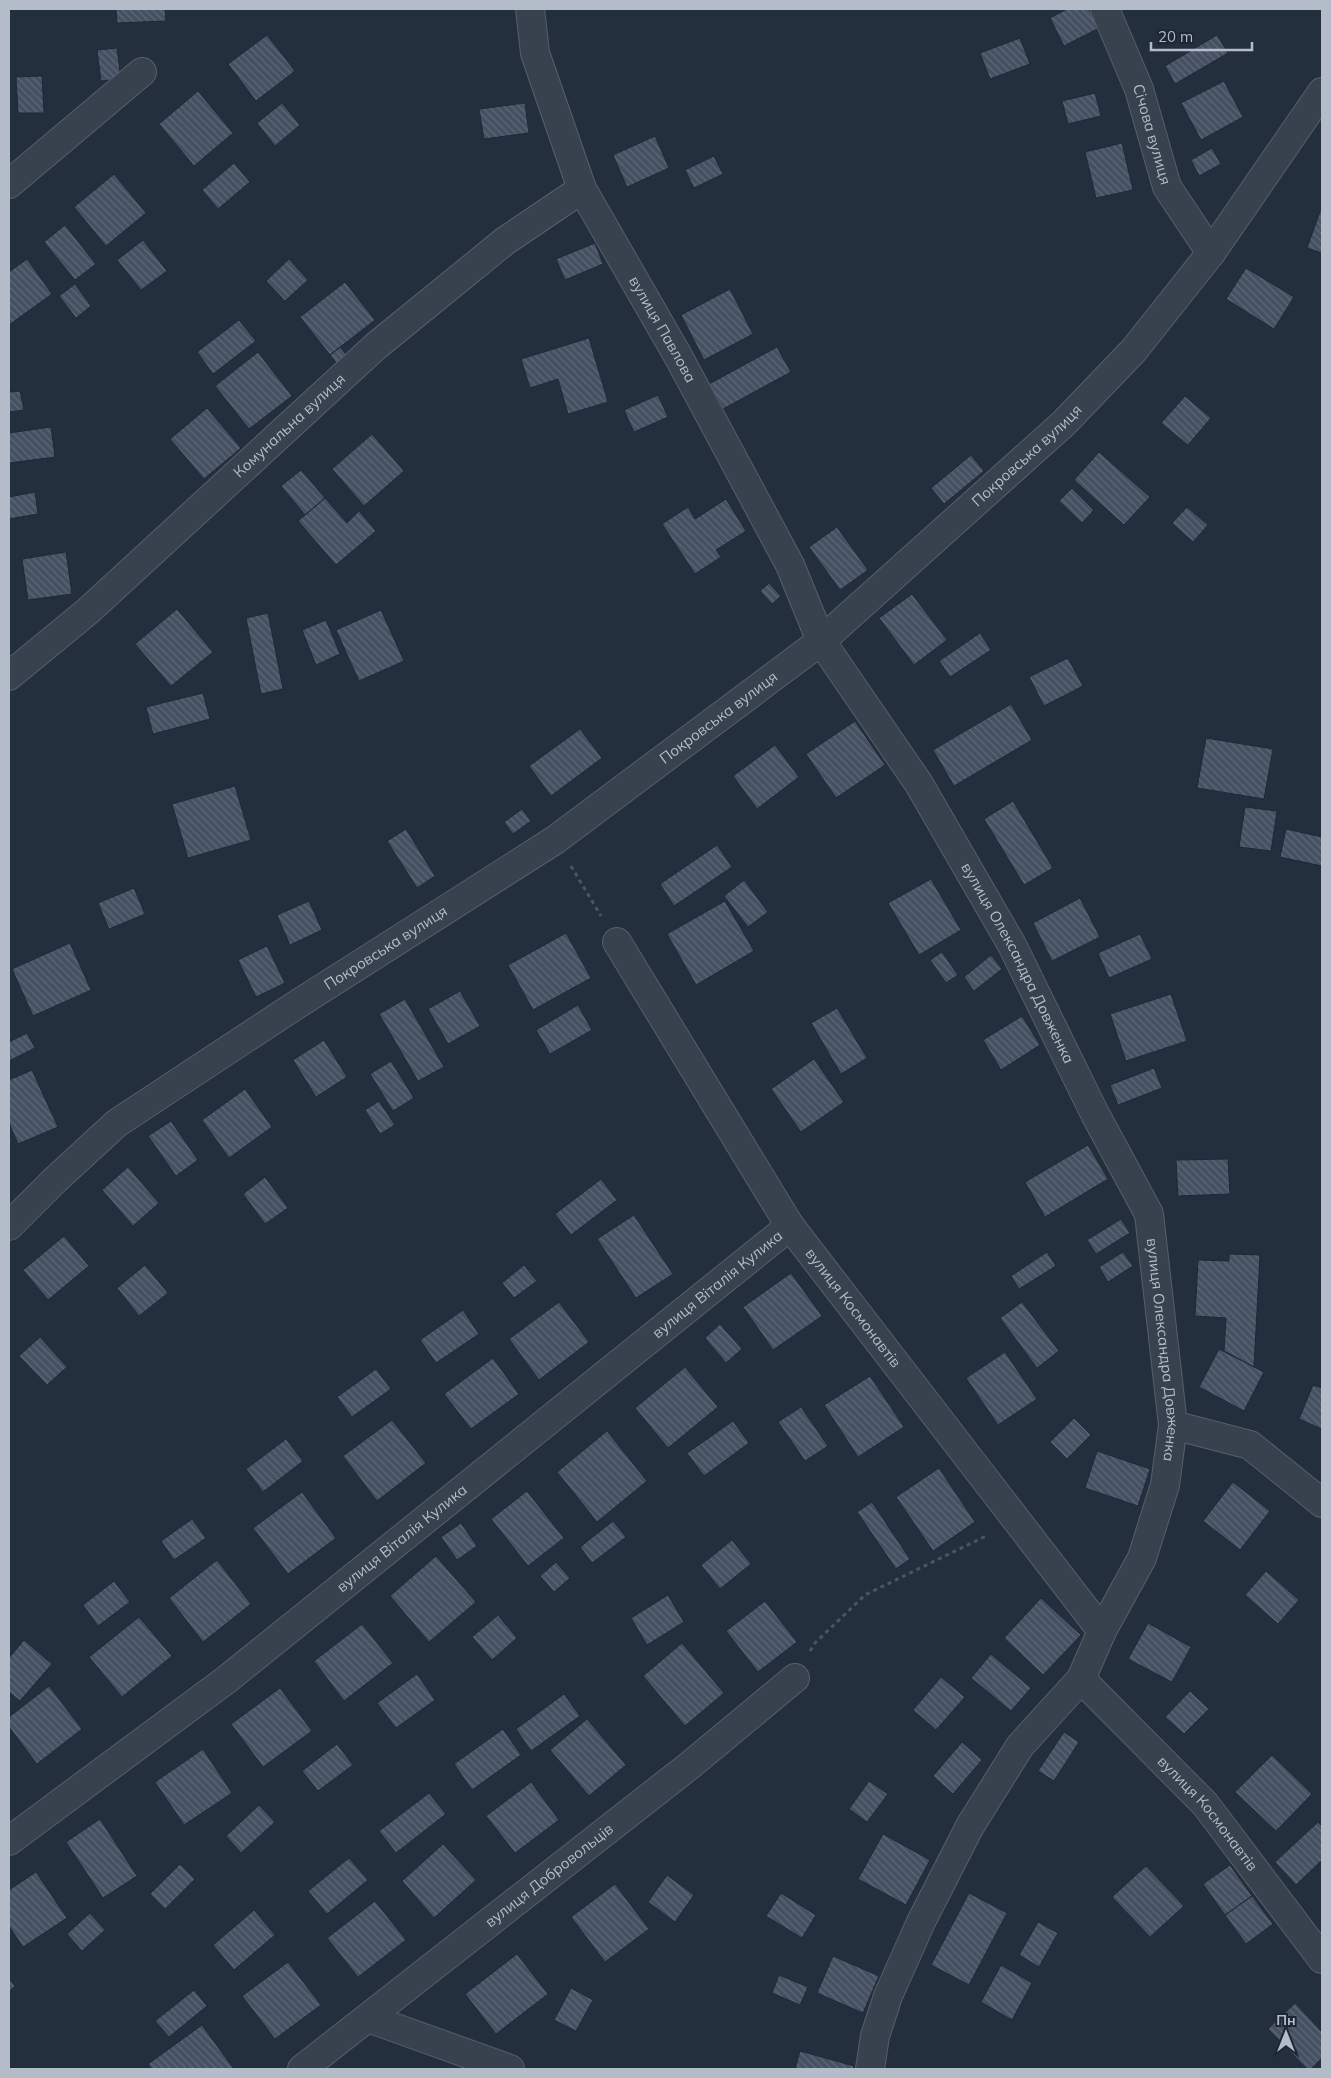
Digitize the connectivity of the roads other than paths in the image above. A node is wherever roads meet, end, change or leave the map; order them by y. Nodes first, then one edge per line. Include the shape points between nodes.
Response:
1 (530, 9) edge
2 (1105, 9) edge
3 (142, 72) dead end
4 (1322, 92) edge
5 (9, 184) edge
6 (582, 189) junction
7 (1211, 253) junction
8 (821, 641) junction
9 (13, 666) edge
10 (617, 942) road end
11 (9, 1226) edge
12 (790, 1226) junction
13 (1173, 1425) junction
14 (1322, 1503) edge
15 (1102, 1631) junction
16 (794, 1678) road end
17 (1080, 1679) junction
18 (9, 1842) edge
19 (1322, 1959) edge
20 (368, 2018) junction
21 (302, 2069) edge
22 (510, 2069) edge
23 (870, 2069) edge

1 - 6 street, вулиця Павлова via 534,53
2 - 7 street, Січова вулиця via 1138,89 1167,187
3 - 5 street
4 - 7 street, Покровська вулиця
6 - 8 street, вулиця Павлова via 678,356 790,565
6 - 9 street, Комунальна вулиця via 505,241 376,346 88,611
7 - 8 street, Покровська вулиця via 1134,350 1064,423
8 - 11 street, Покровська вулиця via 555,840 118,1123
8 - 13 street, вулиця Олександра Довженка via 919,784 1012,945 1095,1114 1149,1214
10 - 12 street, вулиця Космонавтів
12 - 15 street, вулиця Космонавтів
12 - 18 street, вулиця Віталія Кулика via 226,1680
13 - 14 street via 1250,1445
13 - 15 street, вулиця Олександра Довженка via 1165,1486 1142,1558
15 - 17 street, вулиця Олександра Довженка
16 - 20 street, вулиця Добровольців via 689,1766
17 - 19 street, вулиця Космонавтів via 1205,1804
17 - 23 street, вулиця Олександра Довженка via 1020,1746 970,1826 888,1996 875,2036
20 - 21 street, вулиця Добровольців
20 - 22 street

